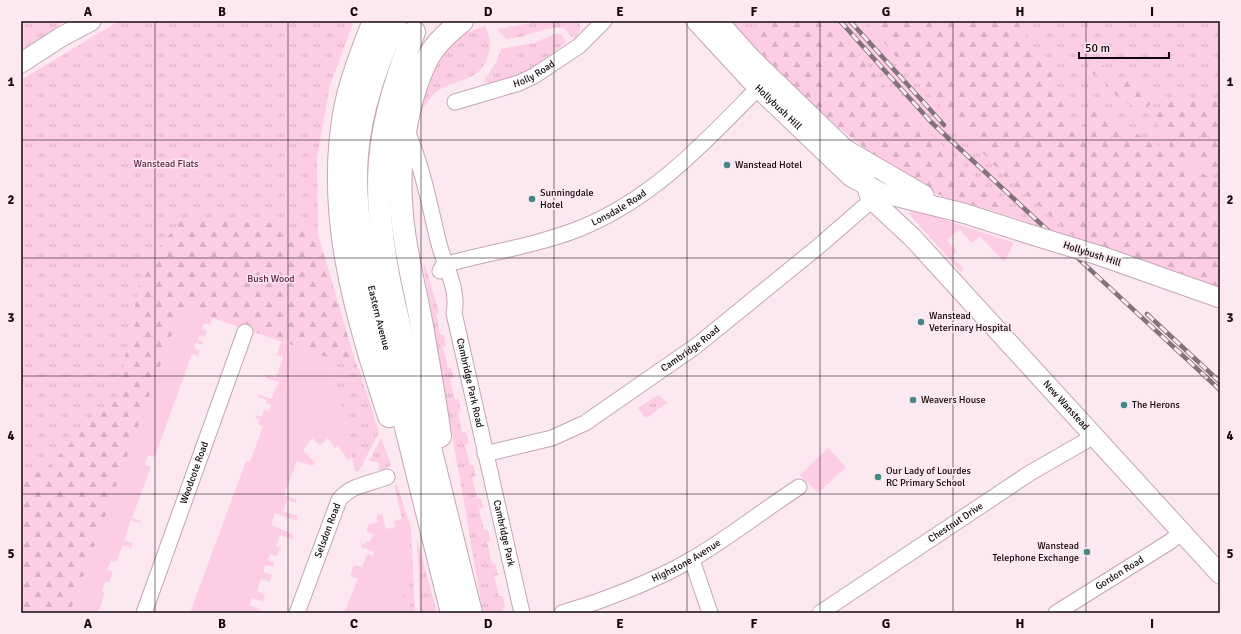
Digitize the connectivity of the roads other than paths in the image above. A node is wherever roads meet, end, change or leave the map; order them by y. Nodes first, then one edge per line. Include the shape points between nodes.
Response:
1 (91, 21) edge
2 (462, 21) edge
3 (604, 21) edge
4 (696, 21) edge
5 (718, 21) edge
6 (384, 22) edge
7 (70, 26) edge
8 (589, 28) edge
9 (414, 32) dead end
10 (21, 63) edge
11 (758, 88) junction
12 (463, 95) dead end
13 (406, 129) junction
14 (845, 149) junction
15 (874, 192) junction
16 (963, 213) junction
17 (445, 265) junction
18 (1220, 298) edge
19 (245, 332) dead end
20 (1092, 435) junction
21 (485, 454) junction
22 (387, 476) dead end
23 (799, 487) dead end
24 (1181, 532) junction
25 (690, 560) junction
26 (460, 566) junction
27 (1220, 574) edge
28 (144, 613) edge
29 (297, 613) edge
30 (452, 613) edge
31 (471, 613) edge
32 (522, 613) edge
33 (562, 613) edge
34 (710, 613) edge
35 (820, 613) edge
36 (1056, 613) edge

1 - 7 main road
2 - 13 highway via 448,32 430,56 409,110
3 - 8 street, Holly Road
4 - 11 main road, Hollybush Hill
5 - 14 main road, Hollybush Hill via 750,57
6 - 30 highway via 354,73 339,154 340,216 356,304 377,379 400,448 423,498
7 - 10 main road
8 - 12 street, Holly Road via 579,46 519,84
9 - 26 highway, Eastern Avenue via 399,71 386,124 380,175 381,218 396,311
11 - 15 main road, Hollybush Hill via 851,177
11 - 17 street, Lonsdale Road via 692,155 640,198 602,219 558,236
13 - 17 street, Cambridge Park Road via 418,156
13 - 26 highway via 400,200 405,245 422,325
14 - 15 main road, Hollybush Hill
14 - 16 main road, Hollybush Hill via 915,191
15 - 16 main road, Hollybush Hill
15 - 20 main road, New Wanstead
15 - 21 street, Cambridge Road via 819,246 696,346 585,424 552,438
16 - 18 main road, Hollybush Hill, bridge via 1101,256
17 - 21 street, Cambridge Park Road via 440,269 447,304 454,312
19 - 28 street, Woodcote Road
20 - 24 main road, New Wanstead
20 - 35 street, Chestnut Drive via 1030,473
21 - 32 street, Cambridge Park
22 - 29 street, Selsdon Road via 351,489 339,500
23 - 25 street, Highstone Avenue
24 - 27 main road, New Wanstead
24 - 36 street, Gordon Road via 1172,541
25 - 33 street, Highstone Avenue via 616,594
25 - 34 street
26 - 31 highway, Eastern Avenue

